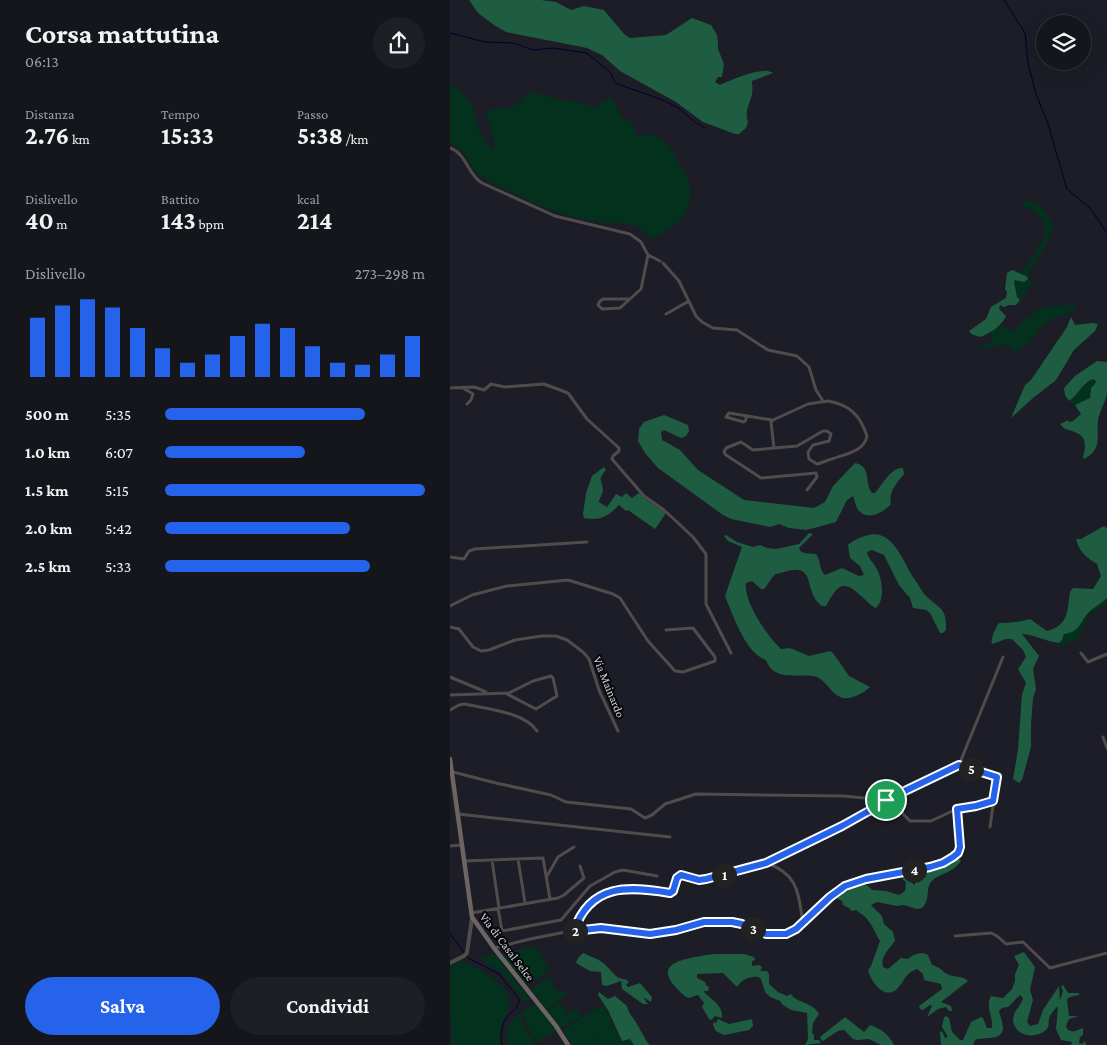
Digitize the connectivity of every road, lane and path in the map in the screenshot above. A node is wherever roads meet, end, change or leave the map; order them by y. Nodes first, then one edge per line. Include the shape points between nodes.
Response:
1 (450, 148) edge
2 (648, 255) junction
3 (630, 299) junction
4 (689, 301) junction
5 (666, 314) dead end
6 (460, 387) junction
7 (450, 388) edge
8 (823, 401) junction
9 (468, 404) dead end
10 (746, 416) junction
11 (773, 420) junction
12 (774, 448) junction
13 (819, 464) junction
14 (815, 473) junction
15 (807, 490) dead end
16 (587, 542) dead end
17 (450, 556) edge
18 (450, 606) edge
19 (450, 627) edge
20 (666, 630) dead end
21 (731, 653) dead end
22 (1081, 653) dead end
23 (1107, 655) edge
24 (1003, 657) dead end
25 (450, 678) edge
26 (489, 693) junction
27 (506, 693) junction
28 (450, 695) edge
29 (450, 710) edge
30 (538, 731) dead end
31 (618, 731) dead end
32 (1103, 738) dead end
33 (1106, 743) edge
34 (1107, 748) edge
35 (450, 759) edge
36 (959, 765) junction
37 (452, 774) edge
38 (886, 800) junction
39 (993, 801) junction
40 (886, 804) junction
41 (957, 809) junction
42 (458, 814) junction
43 (990, 827) dead end
44 (670, 837) dead end
45 (462, 845) junction
46 (450, 846) edge
47 (574, 847) dead end
48 (518, 859) junction
49 (492, 860) junction
50 (464, 862) junction
51 (766, 863) junction
52 (580, 866) dead end
53 (546, 876) junction
54 (657, 876) dead end
55 (550, 899) junction
56 (525, 903) junction
57 (499, 908) junction
58 (472, 916) junction
59 (803, 923) junction
60 (574, 931) junction
61 (956, 936) dead end
62 (494, 948) junction
63 (1107, 953) edge
64 (450, 964) edge
65 (568, 1045) edge

1 - 2 street via 459,153 474,178 480,182 554,216 632,234
2 - 3 street via 642,287
2 - 4 street via 662,262 679,281
3 - 3 street via 603,300 598,306 618,309
4 - 5 street
4 - 8 street via 696,316 705,324 739,330 768,350 803,360
6 - 7 street
6 - 9 street via 473,394
6 - 21 street via 484,390 490,384 503,387 544,384 569,394 587,419 619,447 612,459 642,495 672,517 706,554 706,604
8 - 11 street
8 - 13 street via 850,409 867,438 851,453
10 - 10 street via 729,413 726,417 744,422
10 - 11 street
11 - 12 street
12 - 13 street via 796,446 826,430 831,434 830,441 813,445 808,452 807,457
12 - 14 street via 754,450 741,442 724,452 760,478
13 - 14 street
14 - 15 street via 817,478
16 - 17 street via 475,548 465,558
18 - 20 street via 472,595 506,586 570,580 620,598 648,641 675,672 715,661 693,628
19 - 31 street, Via Mainardo via 459,629 473,647 482,651 515,640 542,636 556,636 569,641 589,659
22 - 23 street via 1088,662
24 - 36 street
25 - 26 street
26 - 27 street
26 - 28 street
27 - 27 street via 551,676 557,696 536,709
29 - 30 street via 465,704 521,718
32 - 33 street
33 - 34 street
35 - 37 main road, Via di Casal Selce
36 - 38 street
36 - 39 street via 997,777
37 - 38 street via 551,795 566,802 630,809 644,818 665,804 696,794 843,796
37 - 42 main road, Via di Casal Selce
38 - 40 street
39 - 41 street
39 - 43 street
40 - 41 street via 894,805 913,822 934,820
40 - 51 street
41 - 59 street via 960,847 953,857 930,867 845,886
42 - 44 street
42 - 45 main road, Via di Casal Selce
45 - 46 street
45 - 50 main road, Via di Casal Selce
47 - 53 street via 558,857
48 - 49 street
48 - 53 street via 543,858
48 - 56 street
49 - 50 street
49 - 57 street
50 - 58 main road, Via di Casal Selce
51 - 59 street via 793,880
51 - 60 street via 699,880 681,875 670,893 634,888 604,894 592,903
52 - 55 street via 584,878 563,896
53 - 55 street
54 - 57 street via 623,870 609,874 590,886 561,920 533,926 502,931
55 - 56 street
56 - 57 street
57 - 58 street
58 - 62 main road, Via di Casal Selce
58 - 64 street via 468,950
59 - 60 street via 784,935 766,934 732,922 704,922 650,934 601,928
60 - 62 street
61 - 63 street via 990,933 1006,944 1023,942 1050,968
62 - 65 main road, Via di Casal Selce

